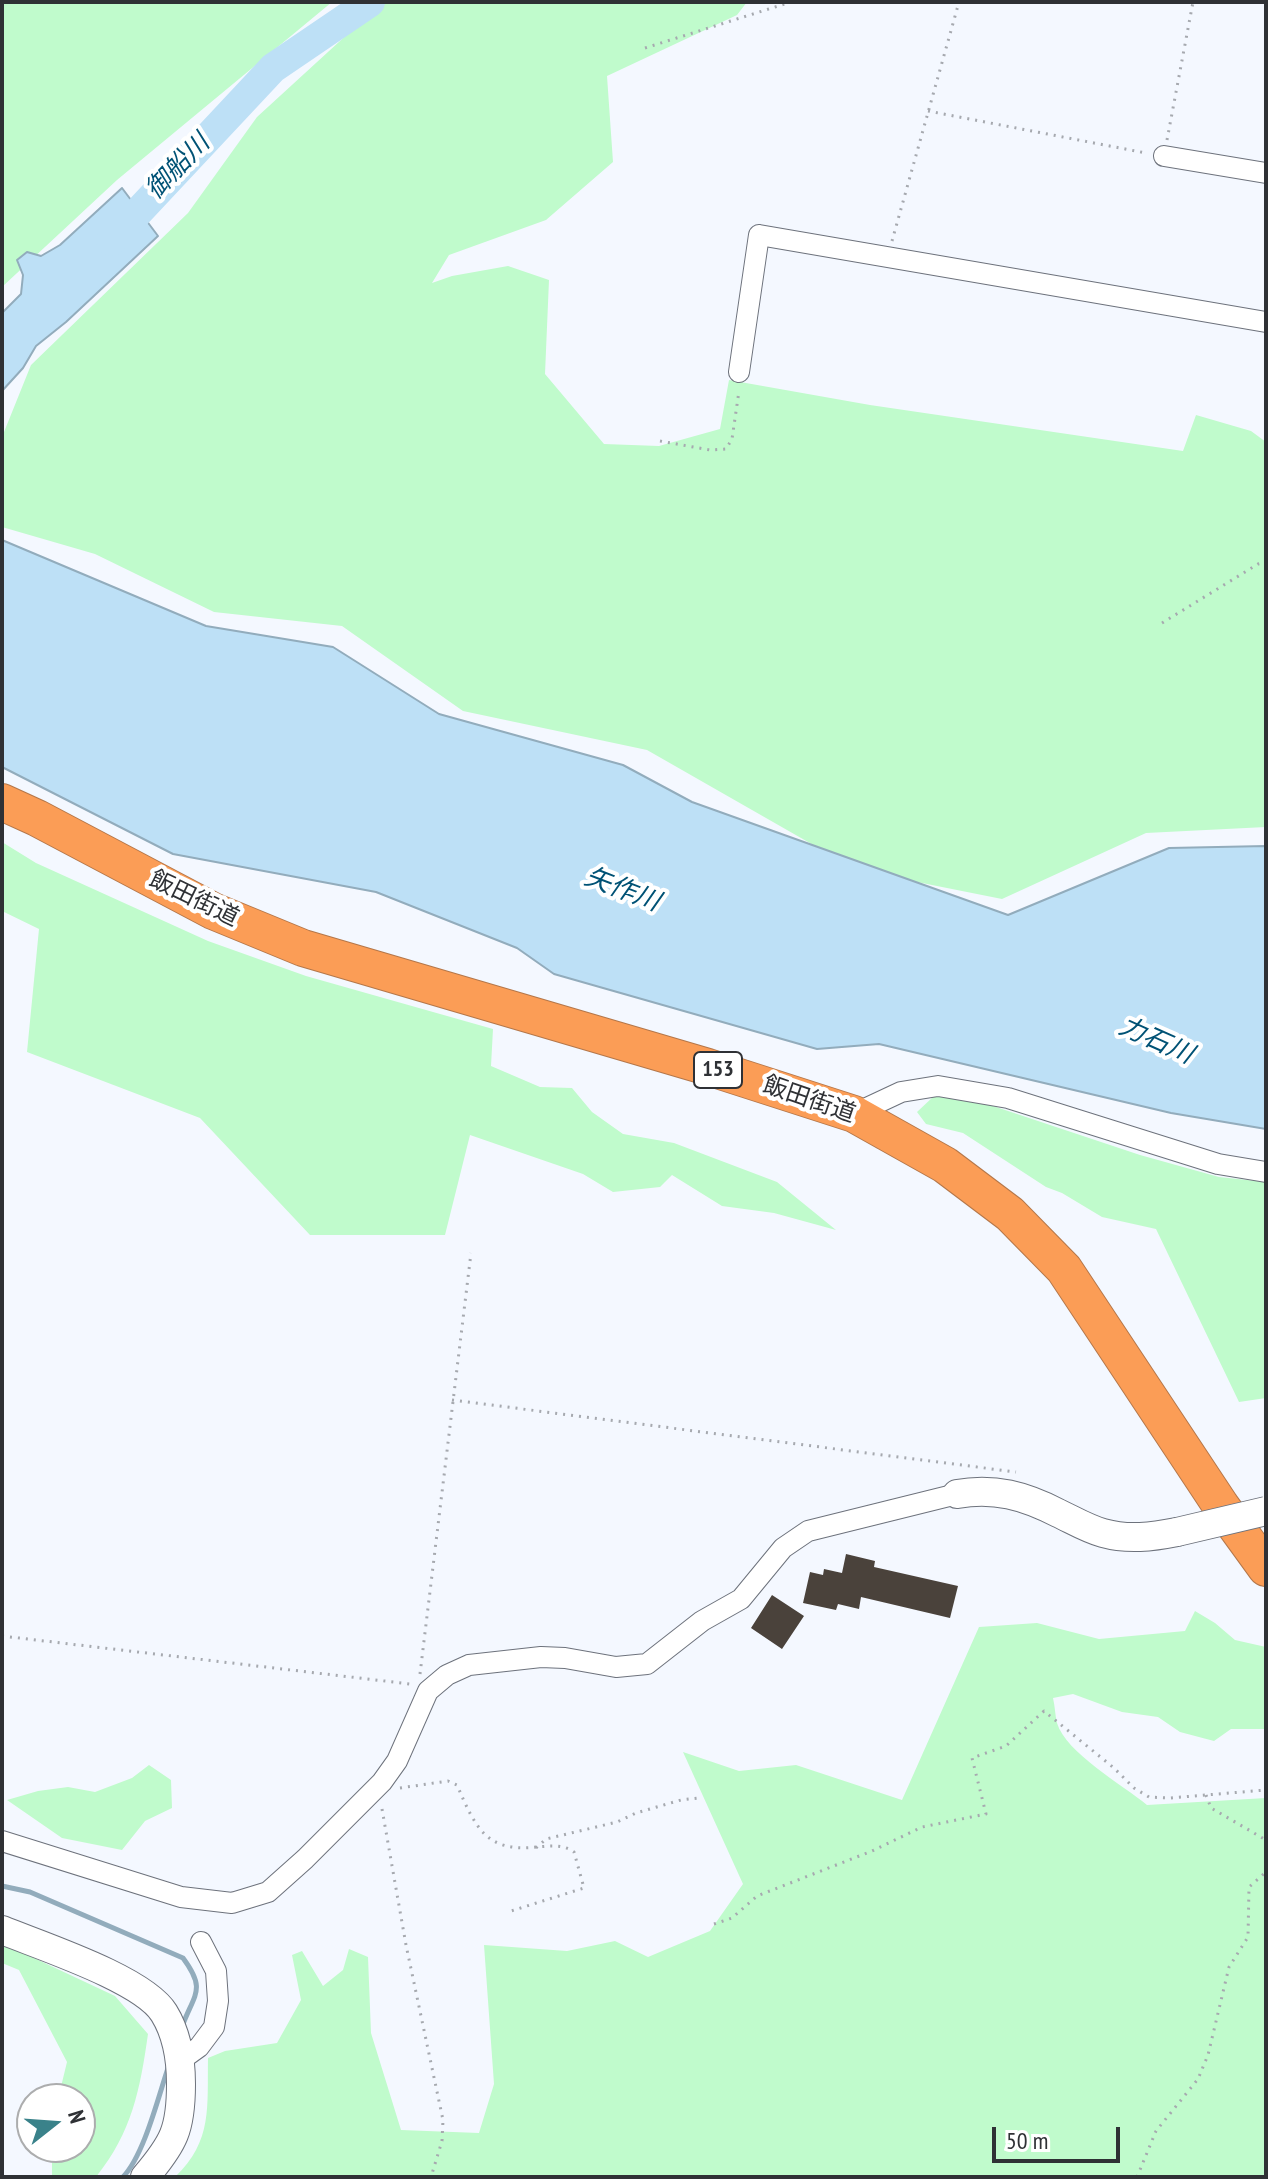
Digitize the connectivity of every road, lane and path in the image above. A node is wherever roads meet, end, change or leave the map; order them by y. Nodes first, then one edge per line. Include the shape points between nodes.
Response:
1 (791, 2) edge
2 (959, 2) edge
3 (1193, 2) edge
4 (645, 48) dead end
5 (928, 111) junction
6 (1164, 156) junction
7 (1266, 173) edge
8 (887, 256) junction
9 (1266, 322) edge
10 (739, 372) joint
11 (660, 441) dead end
12 (1266, 562) edge
13 (1162, 623) dead end
14 (2, 802) edge
15 (854, 1114) junction
16 (1266, 1172) edge
17 (471, 1253) dead end
18 (452, 1400) junction
19 (1024, 1476) dead end
20 (957, 1494) joint
21 (1266, 1511) edge
22 (1266, 1568) edge
23 (2, 1636) edge
24 (423, 1688) junction
25 (374, 1789) junction
26 (1266, 1790) edge
27 (1206, 1795) junction
28 (698, 1798) dead end
29 (1266, 1840) edge
30 (2, 1841) edge
31 (536, 1848) junction
32 (1266, 1872) edge
33 (511, 1911) dead end
34 (714, 1924) dead end
35 (2, 1930) edge
36 (201, 1942) dead end
37 (180, 2056) junction
38 (145, 2177) edge
39 (431, 2177) edge
40 (1137, 2177) edge

1 - 4 path
2 - 5 path
3 - 6 path
5 - 6 path
5 - 8 path
6 - 7 street
8 - 9 street
8 - 10 street via 759,235
10 - 11 path via 737,414 726,449
12 - 13 path
14 - 15 highway, 飯田街道 / 153 via 213,911 303,948
15 - 16 street via 901,1092 948,1087 1008,1098 1218,1164
15 - 22 highway, 飯田街道 / 153 via 945,1165 1010,1214 1064,1269
17 - 18 path
18 - 19 path via 1012,1470
18 - 24 path
20 - 21 street, bridge via 1008,1493 1115,1536 1151,1537
20 - 24 street via 808,1531 783,1548 741,1599 647,1664 616,1667 541,1657 482,1663
23 - 24 path
24 - 25 street via 397,1761
25 - 30 street via 268,1892 232,1903 181,1897
25 - 31 path via 448,1781 457,1785 467,1812 494,1841 513,1849
25 - 39 path via 443,2120
26 - 27 path
27 - 29 path via 1211,1808
27 - 34 path via 1149,1797 1044,1711 1006,1746 972,1758 986,1814 922,1827 757,1896 732,1918
28 - 31 path via 546,1839
31 - 33 path via 567,1847 574,1852 584,1888
32 - 40 path via 1249,1887 1248,1937 1229,1967 1198,2079 1156,2131
35 - 37 street via 126,1981 164,2012
36 - 37 street via 216,1971 214,2027 199,2047
37 - 38 street via 181,2108 171,2146

